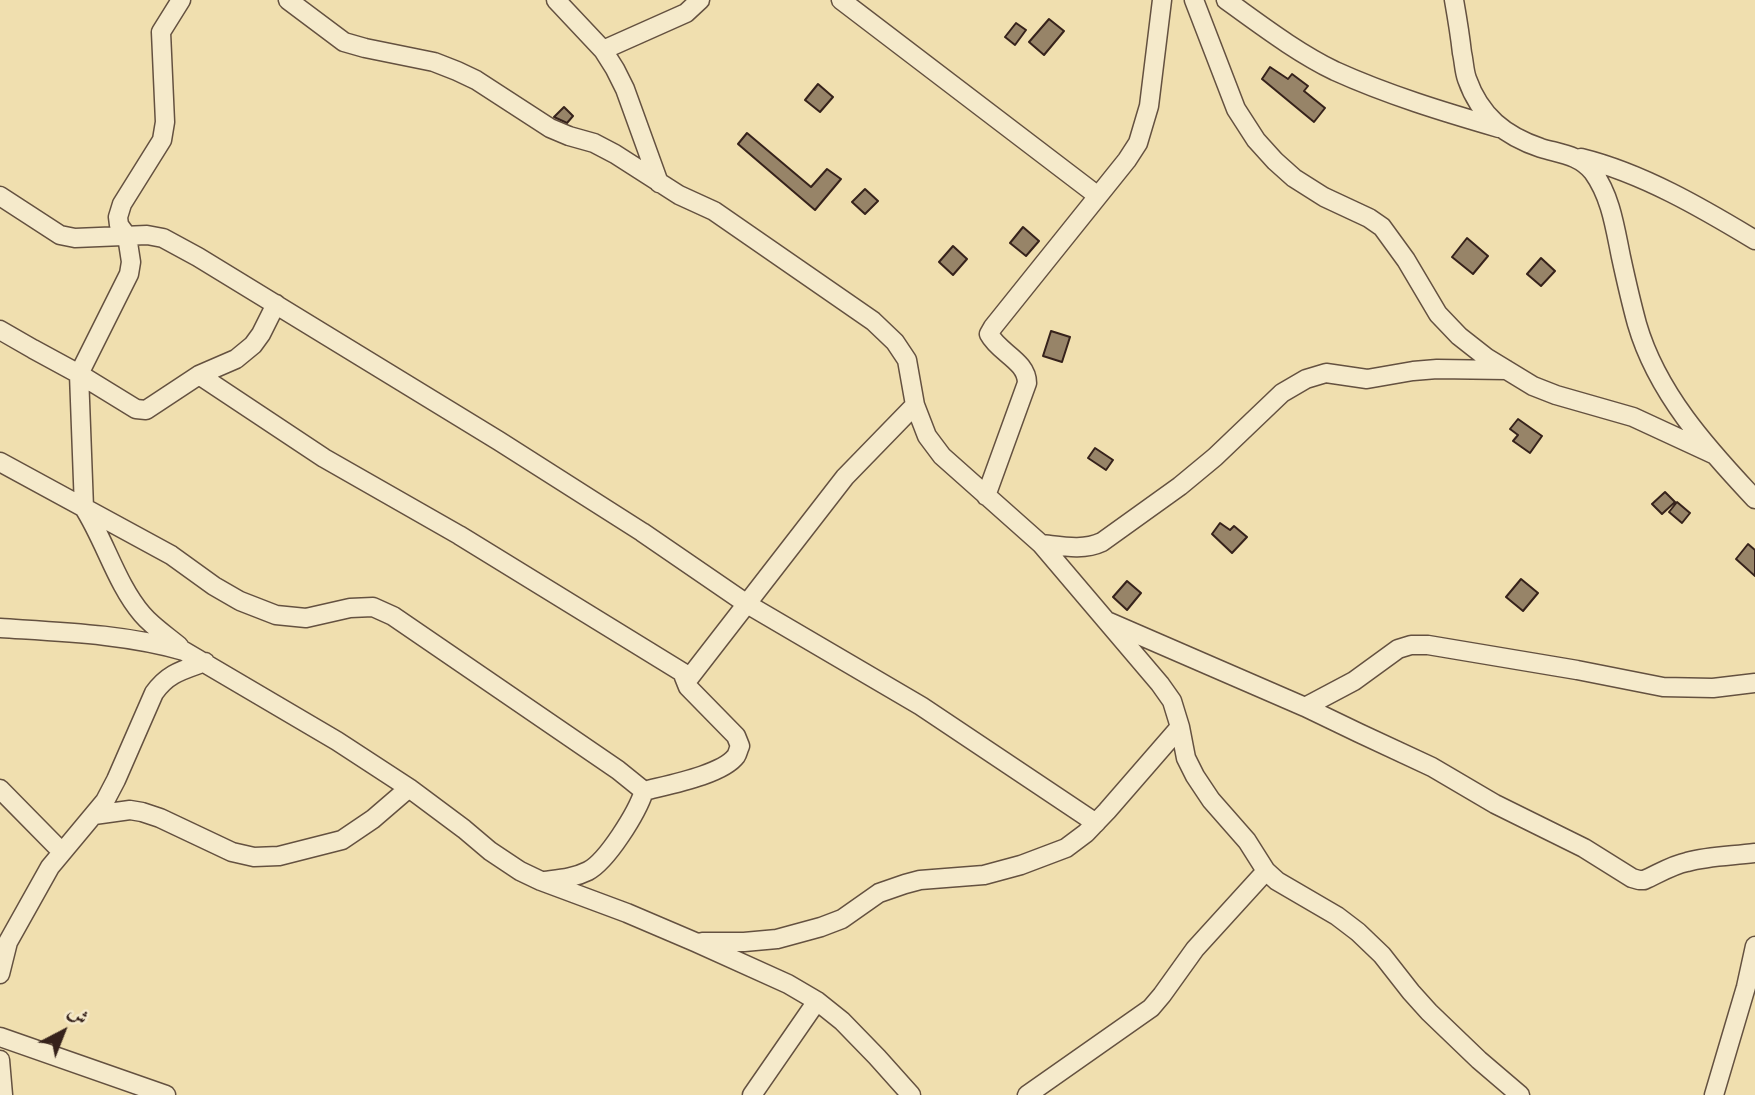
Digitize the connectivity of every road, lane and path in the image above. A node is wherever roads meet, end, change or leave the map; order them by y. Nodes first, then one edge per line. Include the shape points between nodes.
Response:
1 (181, 0) edge
2 (288, 0) edge
3 (556, 0) edge
4 (700, 0) edge
5 (841, 0) edge
6 (1162, 0) edge
7 (1194, 0) edge
8 (1226, 0) edge
9 (1454, 0) edge
10 (603, 50) junction
11 (1501, 129) junction
12 (1575, 156) junction
13 (659, 183) junction
14 (1098, 196) junction
15 (0, 197) edge
16 (127, 236) junction
17 (1755, 240) edge
18 (276, 303) junction
19 (0, 330) edge
20 (1507, 370) junction
21 (79, 374) junction
22 (199, 375) junction
23 (915, 405) junction
24 (1713, 454) junction
25 (0, 462) edge
26 (986, 496) junction
27 (1755, 499) edge
28 (84, 508) junction
29 (1041, 544) junction
30 (747, 604) junction
31 (1106, 620) junction
32 (0, 628) edge
33 (184, 651) junction
34 (205, 662) junction
35 (690, 677) junction
36 (1755, 683) edge
37 (1305, 707) junction
38 (1180, 727) junction
39 (409, 788) junction
40 (0, 789) edge
41 (644, 791) junction
42 (94, 815) junction
43 (1096, 823) junction
44 (62, 852) junction
45 (1755, 853) edge
46 (1266, 871) junction
47 (541, 881) junction
48 (695, 942) junction
49 (1755, 946) edge
50 (0, 974) edge
51 (817, 1001) junction
52 (0, 1037) edge
53 (0, 1060) edge
54 (3, 1095) edge
55 (166, 1095) edge
56 (752, 1095) edge
57 (911, 1095) edge
58 (1027, 1095) edge
59 (1520, 1095) edge
60 (1714, 1095) edge

1 - 16 street via 161,32 162,140 118,217
2 - 13 street via 344,41 457,71 550,128 605,148
3 - 10 street
4 - 10 street via 686,13
5 - 14 street
6 - 14 street via 1149,106 1139,142
7 - 20 street via 1236,109 1256,140 1294,178 1382,227 1448,326
8 - 11 street via 1286,44 1334,70
9 - 11 street via 1466,77 1479,106
10 - 13 street via 625,89
11 - 12 street via 1544,149
12 - 17 street via 1632,174
12 - 24 street via 1603,189 1638,327 1652,362 1686,420
13 - 23 street via 714,211 873,321 907,360
14 - 26 street via 989,334 1027,373 1027,383
15 - 16 street via 75,239
16 - 18 street via 163,238
16 - 21 street via 129,274
18 - 22 street via 253,345 236,359
18 - 30 street via 499,440
19 - 21 street
20 - 24 street via 1533,386 1633,417
20 - 29 street via 1437,369 1367,379 1326,373 1306,379 1282,393 1180,486 1102,542 1081,548
21 - 22 street via 136,409 146,410
21 - 28 street
22 - 35 street via 324,458
23 - 26 street via 942,456
23 - 30 street via 845,477
24 - 27 street
25 - 28 street
26 - 29 street
28 - 33 street via 129,595
28 - 41 street via 171,555 240,601 276,615 306,618 373,607 393,616
29 - 31 street
30 - 35 street
30 - 43 street via 921,706
31 - 37 street
31 - 38 street via 1172,701
32 - 33 street via 94,635
33 - 34 street
34 - 39 street
34 - 42 street via 175,673 154,693 111,791
35 - 41 street via 684,677 688,687 736,736 740,746 736,757 710,773
36 - 37 street via 1662,687 1411,645
37 - 45 street via 1432,767 1632,878 1644,880 1690,861
38 - 43 street
38 - 46 street via 1195,776
39 - 42 street via 342,840 279,856 232,852 142,812
39 - 47 street via 489,851
40 - 44 street
41 - 47 street via 633,816 599,864 572,878
42 - 44 street
43 - 48 street via 1066,848 984,875 905,884 879,893 842,919 821,927 777,939
44 - 50 street via 14,932
46 - 58 street via 1195,949 1151,1008
46 - 59 street via 1358,932 1429,1012
47 - 48 street
48 - 51 street
49 - 60 street
51 - 56 street
51 - 57 street via 842,1021
52 - 55 street
53 - 54 street

